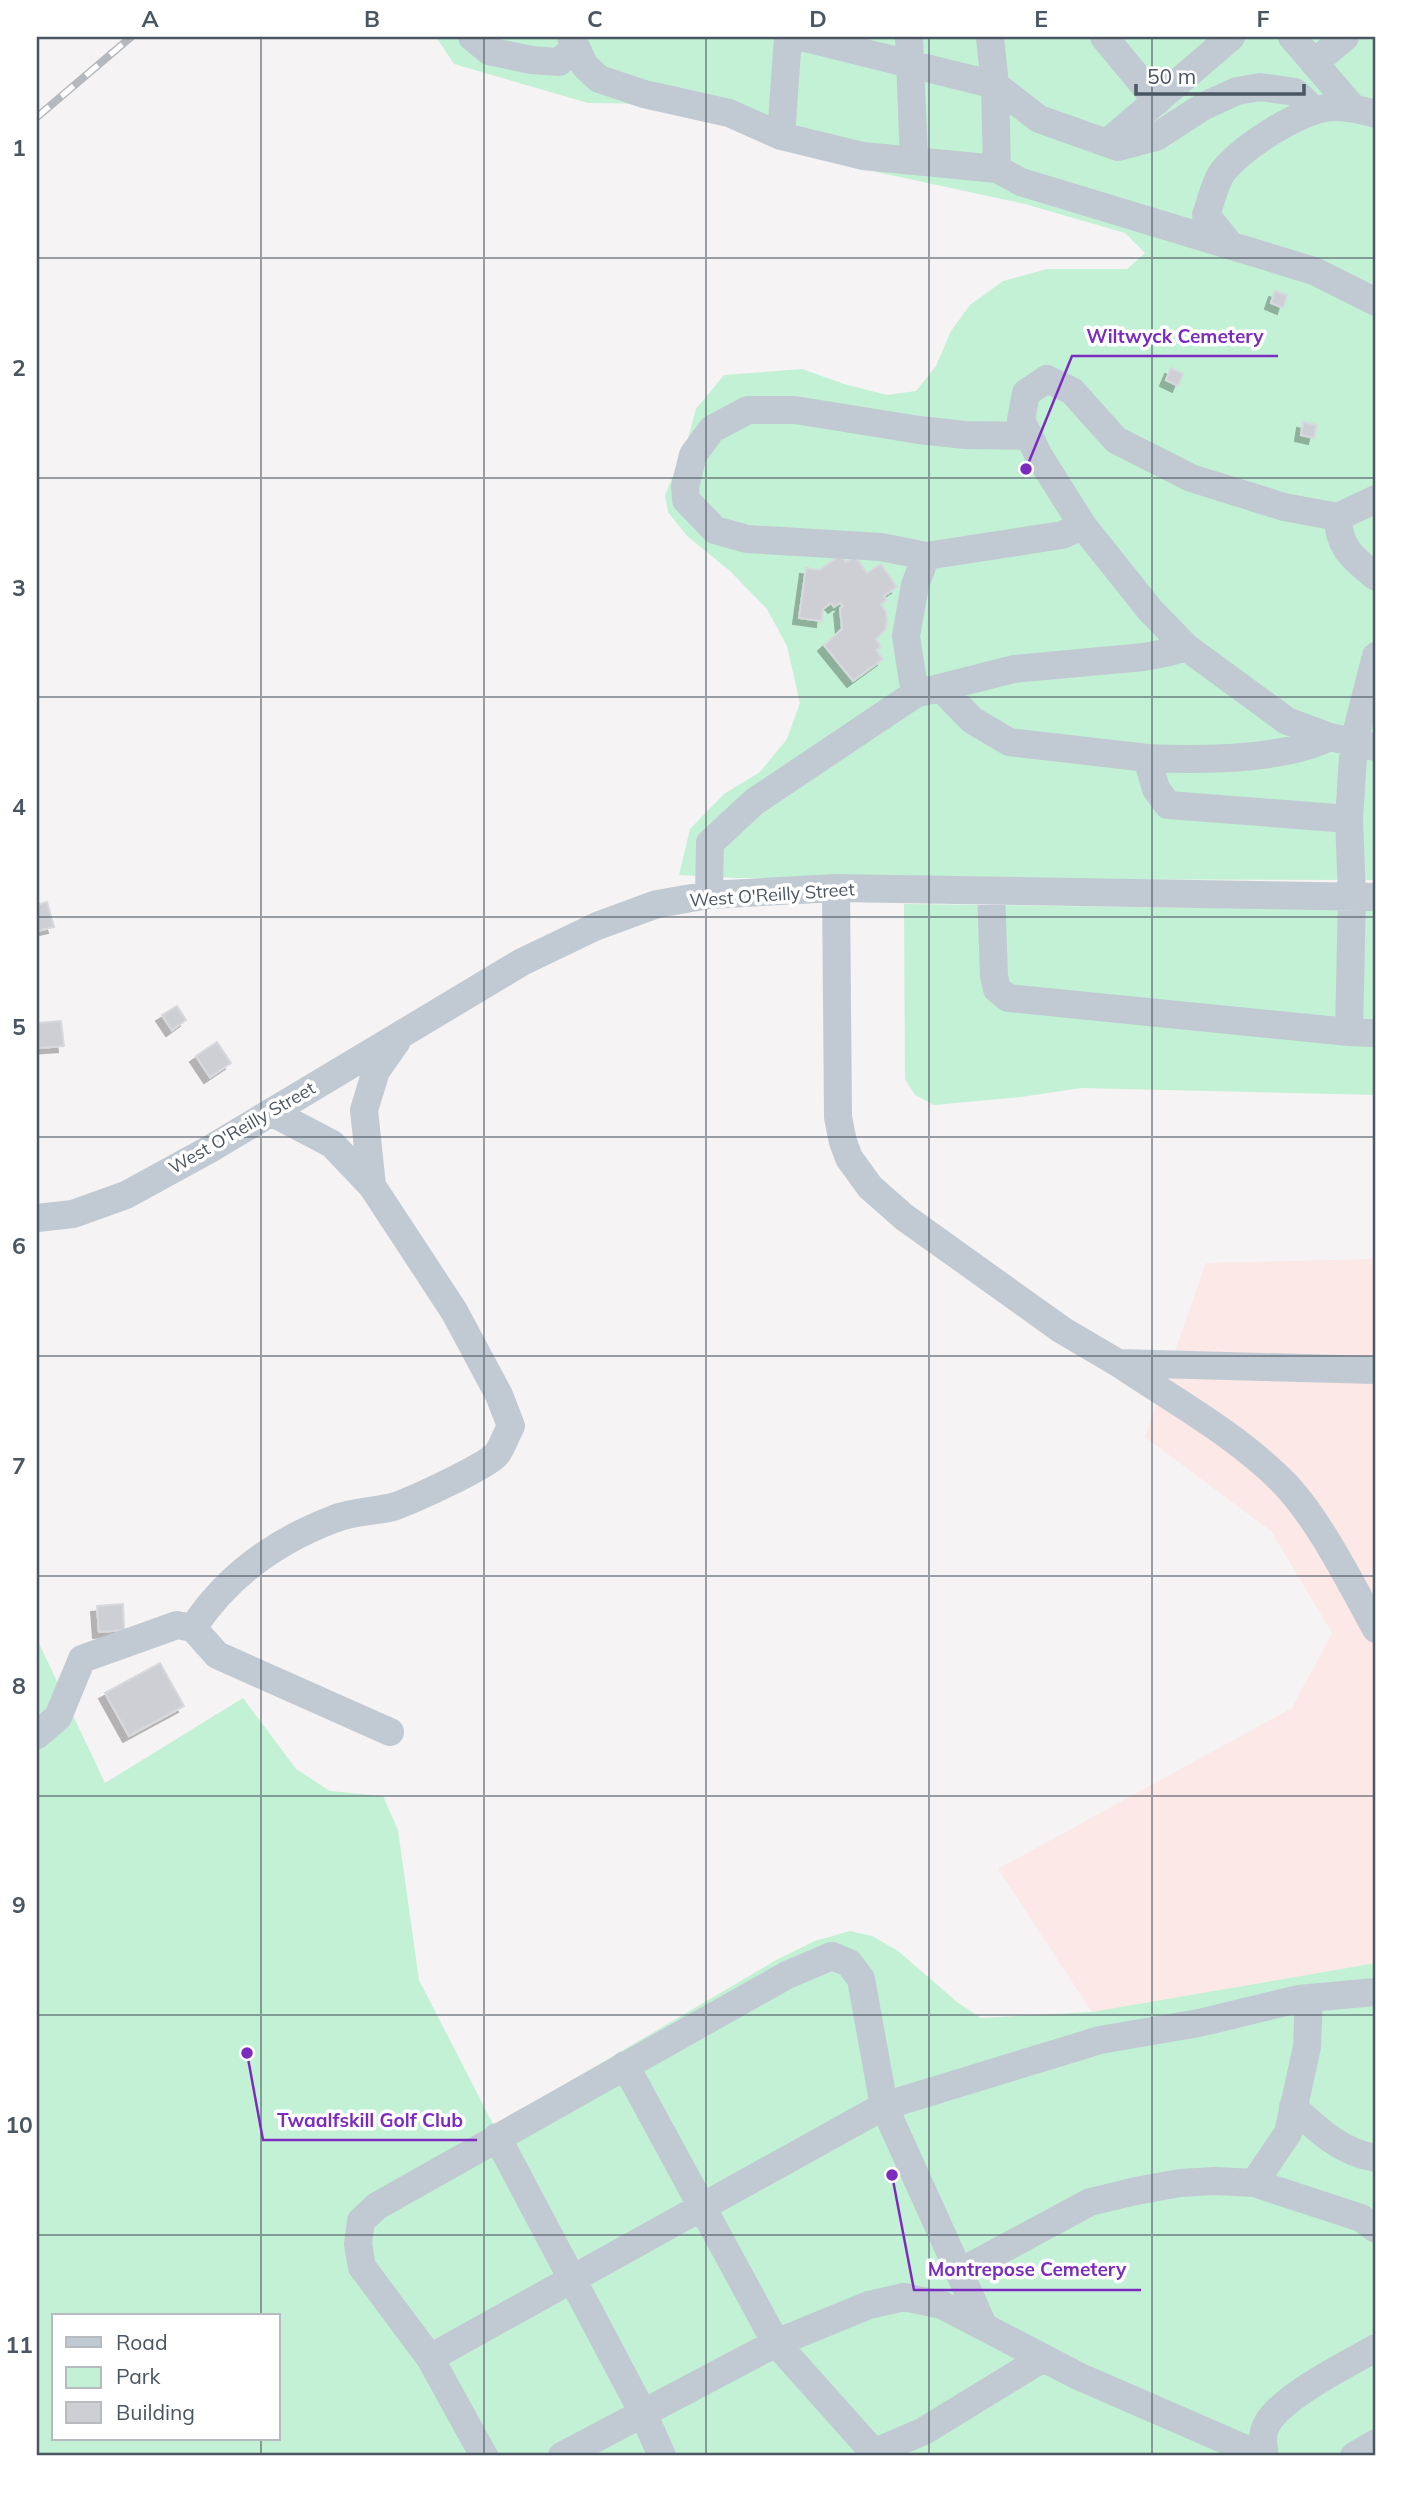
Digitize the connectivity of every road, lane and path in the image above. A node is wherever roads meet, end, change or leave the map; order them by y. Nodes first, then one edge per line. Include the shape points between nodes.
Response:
1 (472, 37) edge
2 (788, 37) edge
3 (801, 37) edge
4 (1231, 37) edge
5 (1292, 37) edge
6 (1345, 37) edge
7 (992, 38) edge
8 (1108, 38) edge
9 (573, 42) edge
10 (910, 50) edge
11 (1314, 63) junction
12 (995, 85) junction
13 (1157, 101) junction
14 (1367, 109) edge
15 (1314, 110) junction
16 (781, 136) junction
17 (1107, 143) junction
18 (914, 160) junction
19 (997, 169) junction
20 (1230, 245) junction
21 (1376, 302) edge
22 (1029, 436) junction
23 (1376, 499) edge
24 (1338, 517) junction
25 (1083, 526) junction
26 (926, 556) junction
27 (1376, 577) edge
28 (1186, 647) junction
29 (1376, 656) edge
30 (928, 692) junction
31 (1354, 742) edge
32 (1147, 758) junction
33 (1349, 819) junction
34 (836, 888) junction
35 (991, 891) junction
36 (709, 895) junction
37 (1364, 897) edge
38 (1362, 1032) edge
39 (403, 1033) junction
40 (271, 1112) junction
41 (372, 1186) junction
42 (37, 1218) edge
43 (1118, 1363) junction
44 (1376, 1370) edge
45 (193, 1628) junction
46 (1376, 1629) edge
47 (390, 1732) dead end
48 (37, 1735) edge
49 (1376, 1992) edge
50 (1309, 1998) junction
51 (625, 2065) junction
52 (884, 2106) junction
53 (1293, 2107) junction
54 (497, 2137) junction
55 (1376, 2158) edge
56 (1254, 2183) junction
57 (702, 2207) junction
58 (1376, 2229) edge
59 (960, 2272) junction
60 (572, 2279) junction
61 (984, 2327) junction
62 (776, 2343) junction
63 (1376, 2348) edge
64 (430, 2358) junction
65 (1043, 2358) junction
66 (643, 2413) junction
67 (1376, 2443) edge
68 (876, 2454) edge
69 (484, 2456) edge
70 (562, 2456) edge
71 (663, 2456) edge
72 (1263, 2456) edge
73 (1354, 2456) edge

1 - 9 street via 489,51 559,62
2 - 16 street
3 - 10 street
4 - 13 street
5 - 11 street
6 - 11 street
7 - 12 street
8 - 13 street
9 - 16 street via 585,66 599,79 729,113
10 - 12 street
10 - 18 street
11 - 14 street
12 - 17 street via 1039,119
12 - 19 street
13 - 17 street
14 - 15 street
15 - 17 street via 1294,92 1260,87 1237,91 1204,106 1156,137 1118,147
15 - 20 street via 1253,145 1223,172 1206,215
16 - 18 street via 863,156
18 - 19 street
19 - 20 street via 1021,182
20 - 21 street via 1314,271
22 - 24 street via 1021,420 1026,393 1047,379 1072,391 1116,439 1191,478 1284,507
22 - 25 street
22 - 26 street via 965,435 795,410 748,410 712,429 693,455 686,500 715,530 747,539 881,547
23 - 24 street
24 - 27 street via 1338,533 1346,551
25 - 26 street via 1062,536
25 - 28 street
26 - 30 street via 915,585 906,635
28 - 30 street via 1144,657 1014,669
28 - 31 street via 1287,720
29 - 31 street
30 - 32 street via 1009,742
30 - 36 street via 754,803 710,843
31 - 32 street via 1190,760
31 - 33 street
32 - 33 street via 1156,789 1168,805
33 - 37 street
34 - 35 street, West O'Reilly Street
34 - 36 street, West O'Reilly Street
34 - 43 street via 838,1117 849,1158 870,1187 904,1217 1062,1330
35 - 37 street, West O'Reilly Street
35 - 38 street via 994,976 997,989 1008,998
36 - 39 street, West O'Reilly Street via 657,904 597,926 522,962
37 - 38 street
39 - 40 street, West O'Reilly Street
39 - 41 street via 376,1071 364,1110
40 - 41 street via 332,1144
40 - 42 street, West O'Reilly Street via 125,1195 74,1214
41 - 45 street via 454,1311 511,1426 496,1454 470,1472 395,1506 337,1517 264,1554 207,1606
43 - 44 street
43 - 46 street via 1252,1454 1284,1482 1308,1513
45 - 47 street via 217,1656
45 - 48 street via 177,1625 82,1659 58,1717
49 - 50 street
50 - 52 street via 1100,2039
50 - 53 street via 1307,2047
51 - 52 street via 787,1975 832,1956 849,1964 861,1979
51 - 54 street
51 - 57 street
52 - 57 street
52 - 59 street
53 - 55 street via 1329,2139
53 - 56 street via 1288,2133
54 - 60 street
54 - 64 street via 377,2206 360,2221 362,2267
56 - 58 street via 1361,2218
56 - 59 street via 1180,2183 1090,2202
57 - 60 street
57 - 62 street
59 - 61 street
60 - 64 street
60 - 66 street
61 - 62 street via 942,2305 904,2297 869,2305
61 - 65 street
62 - 66 street
62 - 68 street
63 - 72 street via 1281,2407 1267,2423
64 - 69 street
65 - 68 street via 924,2431
65 - 72 street
66 - 70 street
66 - 71 street
67 - 73 street

